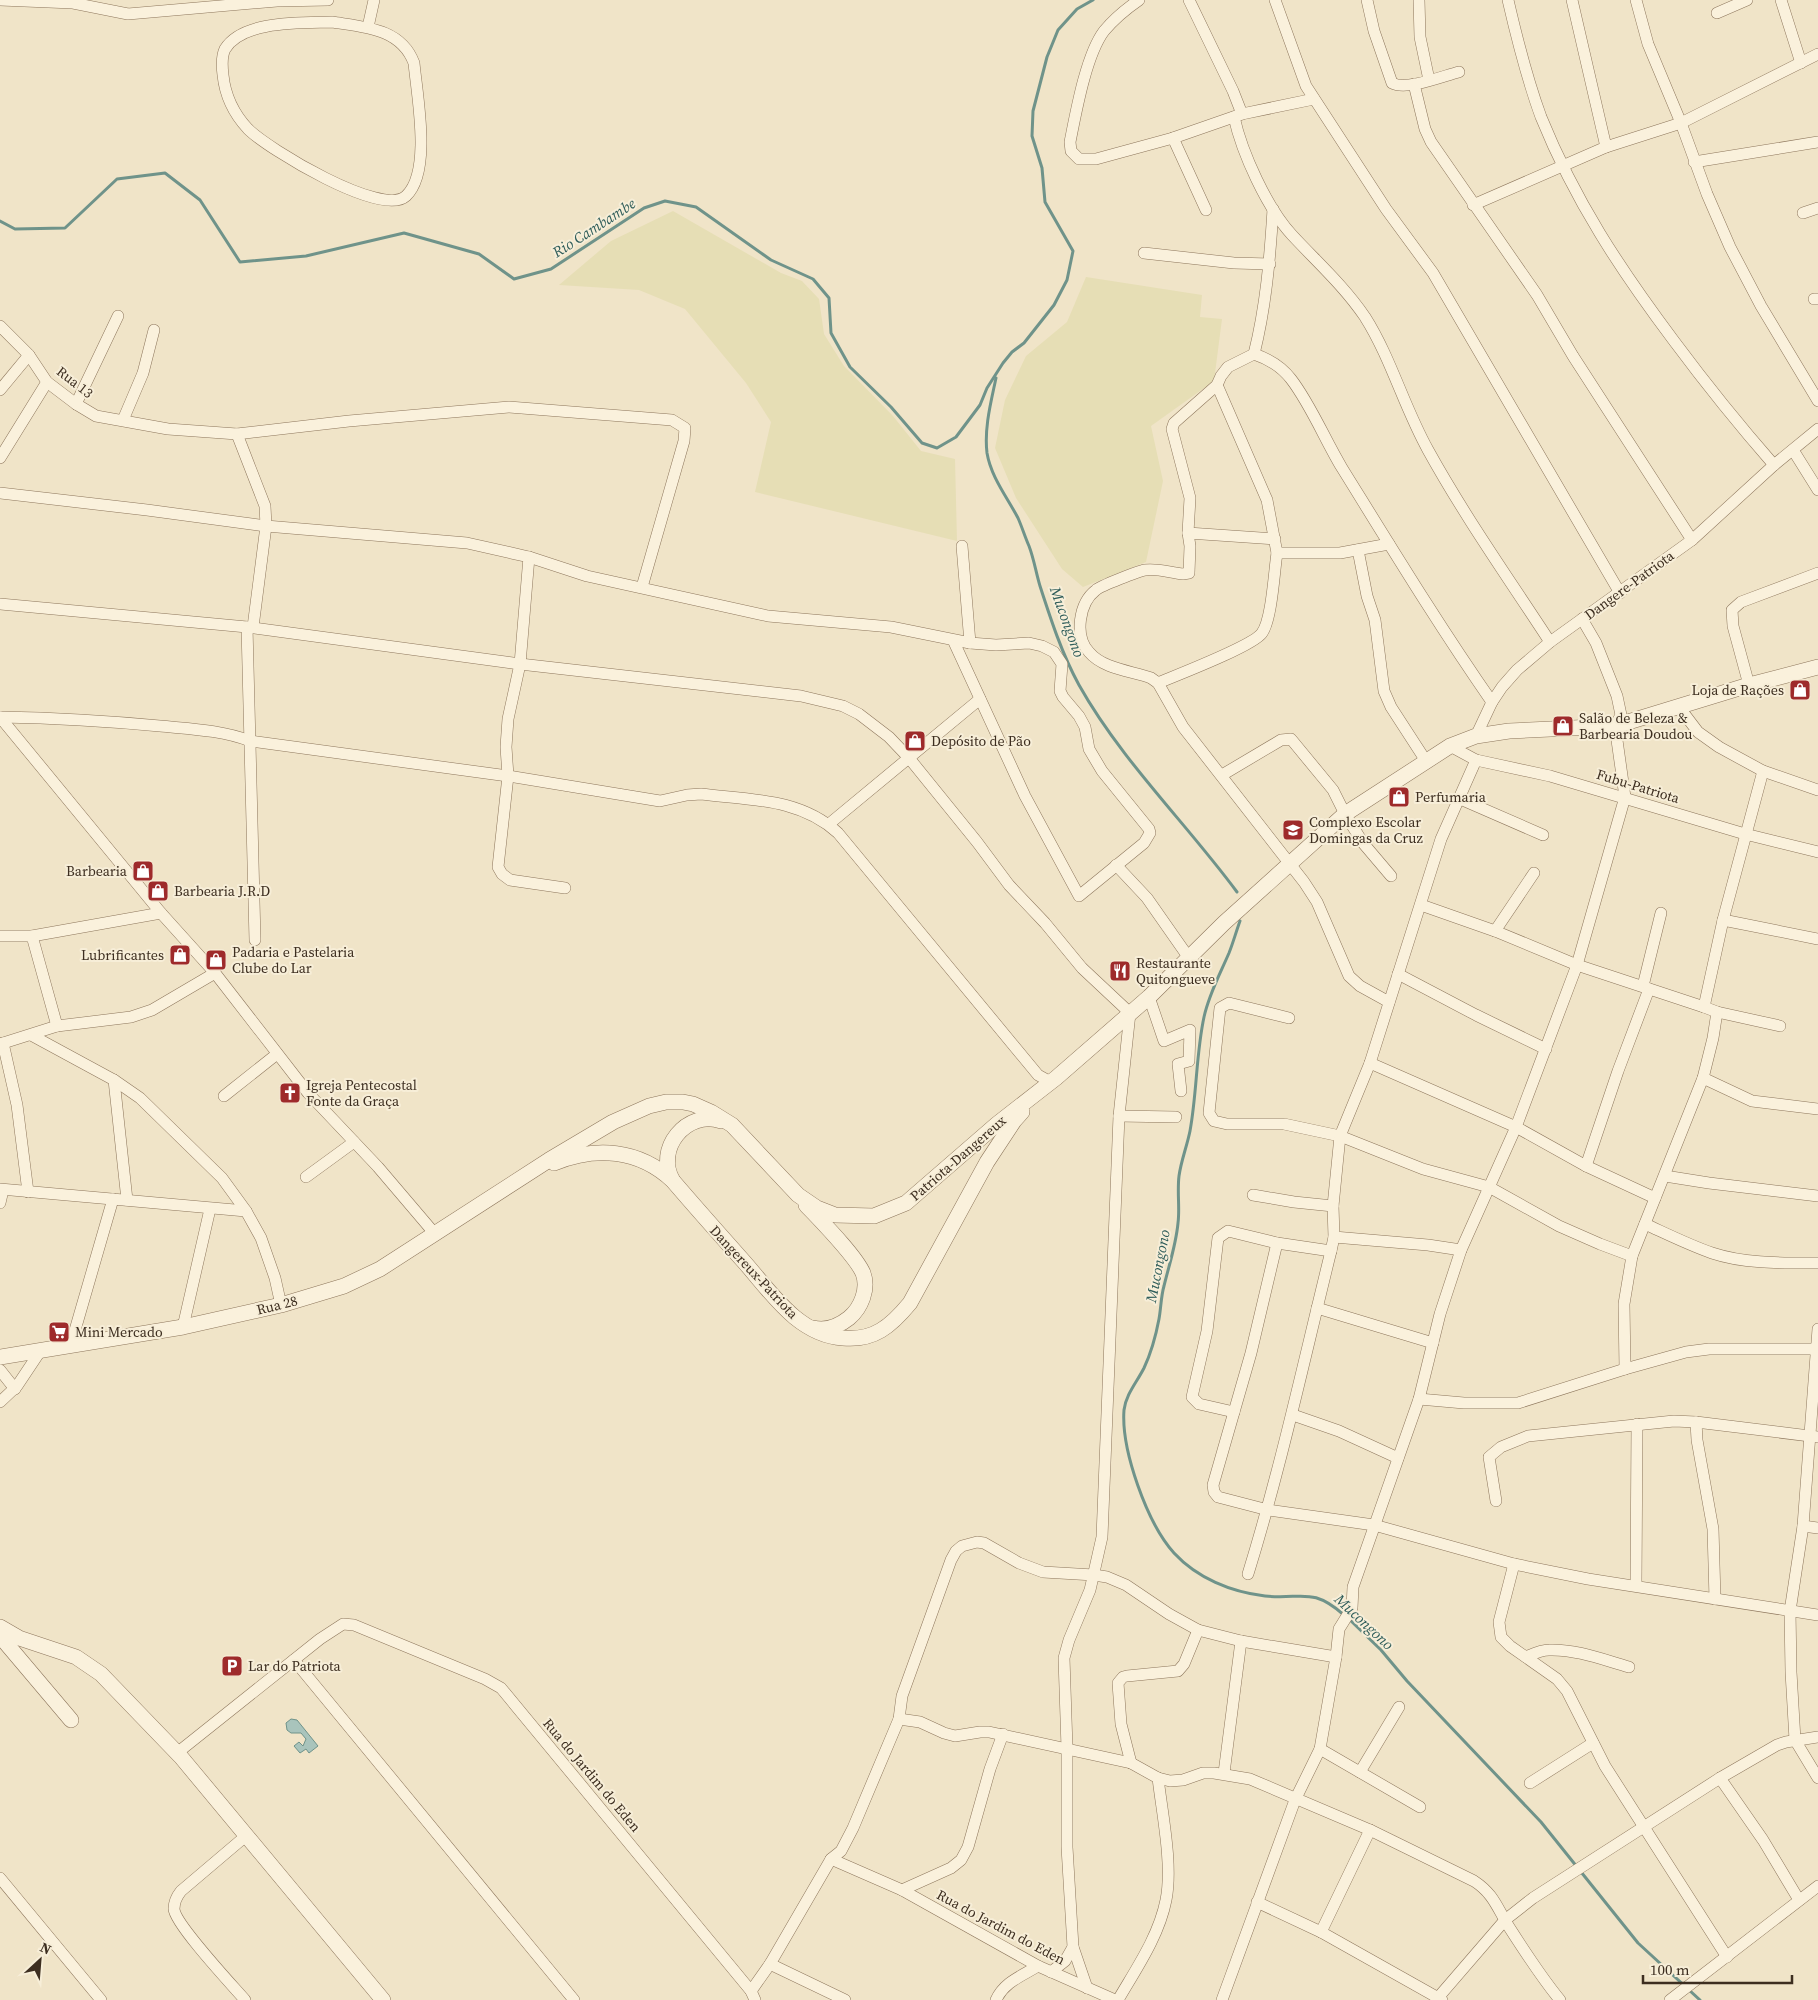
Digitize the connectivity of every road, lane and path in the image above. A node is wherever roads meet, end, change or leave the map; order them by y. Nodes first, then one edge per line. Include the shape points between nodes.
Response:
1 (0, 0) edge
2 (328, 0) edge
3 (374, 0) edge
4 (1138, 0) edge
5 (1189, 0) edge
6 (1275, 0) edge
7 (1367, 0) edge
8 (1419, 0) edge
9 (1508, 0) edge
10 (1572, 0) edge
11 (1636, 0) edge
12 (1746, 0) edge
13 (1781, 0) edge
14 (1717, 12) dead end
15 (368, 27) junction
16 (1818, 54) edge
17 (1801, 63) junction
18 (1459, 72) dead end
19 (1428, 80) junction
20 (1414, 84) junction
21 (1314, 99) junction
22 (1238, 116) junction
23 (1681, 122) junction
24 (1173, 138) junction
25 (1818, 142) edge
26 (1606, 147) junction
27 (1694, 162) junction
28 (1564, 166) junction
29 (1474, 205) junction
30 (1818, 208) edge
31 (1273, 209) junction
32 (1206, 210) dead end
33 (1803, 213) dead end
34 (1144, 253) dead end
35 (1270, 264) junction
36 (118, 316) dead end
37 (0, 326) edge
38 (154, 330) dead end
39 (1254, 354) junction
40 (29, 355) junction
41 (47, 382) junction
42 (1217, 385) junction
43 (0, 390) edge
44 (1818, 401) edge
45 (76, 404) junction
46 (123, 420) junction
47 (1818, 429) edge
48 (236, 434) junction
49 (1793, 450) junction
50 (0, 458) edge
51 (1774, 465) junction
52 (1818, 490) edge
53 (0, 493) edge
54 (266, 526) junction
55 (1188, 533) junction
56 (1275, 539) junction
57 (1692, 540) junction
58 (1389, 544) junction
59 (962, 546) dead end
60 (1358, 550) junction
61 (1277, 553) junction
62 (529, 557) junction
63 (1818, 573) edge
64 (642, 587) junction
65 (1620, 593) junction
66 (0, 604) edge
67 (1582, 619) junction
68 (250, 627) junction
69 (953, 640) junction
70 (1550, 642) junction
71 (970, 643) junction
72 (520, 664) junction
73 (1818, 668) edge
74 (1158, 683) junction
75 (1749, 685) junction
76 (980, 699) junction
77 (1492, 702) junction
78 (1680, 707) junction
79 (0, 717) edge
80 (1615, 726) junction
81 (1476, 736) junction
82 (250, 741) junction
83 (1450, 746) junction
84 (909, 758) junction
85 (1426, 760) junction
86 (1476, 760) junction
87 (1763, 771) junction
88 (1222, 775) junction
89 (508, 776) junction
90 (1818, 790) edge
91 (1458, 798) junction
92 (1625, 798) junction
93 (1345, 814) junction
94 (829, 824) junction
95 (1745, 834) junction
96 (1543, 835) dead end
97 (1818, 852) edge
98 (1116, 865) junction
99 (1289, 865) junction
100 (1534, 873) dead end
101 (1391, 876) dead end
102 (565, 888) dead end
103 (1421, 905) junction
104 (161, 914) junction
105 (1661, 914) dead end
106 (1724, 920) junction
107 (1496, 931) junction
108 (0, 936) edge
109 (32, 936) junction
110 (1818, 939) edge
111 (255, 940) dead end
112 (1189, 958) junction
113 (1577, 966) junction
114 (215, 974) junction
115 (1398, 974) junction
116 (1646, 988) junction
117 (1149, 997) junction
118 (1389, 1002) junction
119 (1704, 1007) junction
120 (1717, 1012) junction
121 (1130, 1013) junction
122 (1288, 1018) dead end
123 (57, 1026) junction
124 (1780, 1026) dead end
125 (31, 1035) junction
126 (1, 1044) edge
127 (1546, 1049) junction
128 (278, 1054) junction
129 (1370, 1063) junction
130 (1703, 1078) junction
131 (114, 1080) junction
132 (1052, 1080) junction
133 (1181, 1091) dead end
134 (224, 1096) dead end
135 (1818, 1109) edge
136 (1119, 1116) junction
137 (1176, 1117) dead end
138 (732, 1125) junction
139 (1516, 1127) junction
140 (1340, 1136) junction
141 (354, 1142) junction
142 (1586, 1166) junction
143 (525, 1175) junction
144 (1665, 1176) junction
145 (306, 1177) dead end
146 (673, 1181) junction
147 (1489, 1187) junction
148 (1, 1190) edge
149 (28, 1192) junction
150 (798, 1195) junction
151 (1253, 1195) dead end
152 (1818, 1196) edge
153 (1654, 1198) junction
154 (112, 1200) junction
155 (127, 1200) junction
156 (0, 1204) edge
157 (1333, 1206) junction
158 (210, 1209) junction
159 (246, 1211) junction
160 (1645, 1224) junction
161 (435, 1234) junction
162 (1334, 1237) junction
163 (1277, 1243) junction
164 (1461, 1250) junction
165 (1331, 1251) junction
166 (1632, 1256) junction
167 (1818, 1262) edge
168 (281, 1305) junction
169 (1317, 1308) junction
170 (805, 1326) junction
171 (183, 1327) junction
172 (1818, 1329) edge
173 (1433, 1343) junction
174 (71, 1344) junction
175 (1816, 1349) junction
176 (41, 1350) junction
177 (0, 1357) edge
178 (1625, 1369) junction
179 (0, 1370) edge
180 (15, 1389) junction
181 (1419, 1399) junction
182 (0, 1402) edge
183 (1234, 1412) junction
184 (1293, 1415) junction
185 (1696, 1422) junction
186 (1637, 1424) junction
187 (1814, 1436) edge
188 (1398, 1458) junction
189 (1496, 1501) dead end
190 (1268, 1510) junction
191 (1374, 1525) junction
192 (1803, 1526) junction
193 (1818, 1528) edge
194 (1514, 1564) junction
195 (1248, 1574) dead end
196 (1094, 1575) junction
197 (1636, 1585) junction
198 (1714, 1599) junction
199 (1790, 1611) junction
200 (1818, 1615) edge
201 (0, 1627) edge
202 (1198, 1630) junction
203 (0, 1636) edge
204 (31, 1641) junction
205 (1240, 1641) junction
206 (1336, 1657) junction
207 (1526, 1657) junction
208 (20, 1660) junction
209 (294, 1660) junction
210 (1630, 1667) dead end
211 (1399, 1707) dead end
212 (899, 1719) junction
213 (71, 1720) dead end
214 (1003, 1734) junction
215 (1818, 1737) edge
216 (1795, 1740) junction
217 (1593, 1743) junction
218 (1067, 1748) junction
219 (1320, 1749) junction
220 (177, 1753) junction
221 (1131, 1763) junction
222 (1360, 1772) junction
223 (1224, 1773) junction
224 (1158, 1778) junction
225 (1720, 1778) junction
226 (1818, 1778) edge
227 (1530, 1783) dead end
228 (1295, 1800) junction
229 (1420, 1807) dead end
230 (1643, 1826) junction
231 (1370, 1830) junction
232 (247, 1835) junction
233 (831, 1859) junction
234 (0, 1878) edge
235 (1818, 1886) edge
236 (902, 1890) junction
237 (1799, 1900) junction
238 (1257, 1902) junction
239 (1505, 1920) junction
240 (1321, 1932) junction
241 (1073, 1947) junction
242 (1727, 1957) junction
243 (770, 1964) junction
244 (1038, 1966) junction
245 (1051, 1972) junction
246 (1087, 1988) junction
247 (753, 1995) edge
248 (1439, 1999) edge
249 (101, 2000) edge
250 (245, 2000) edge
251 (383, 2000) edge
252 (574, 2000) edge
253 (845, 2000) edge
254 (996, 2000) edge
255 (1117, 2000) edge
256 (1222, 2000) edge
257 (1560, 2000) edge
258 (1670, 2000) edge

1 - 2 street via 74,2 128,14 277,1
3 - 15 street
4 - 24 street via 1103,33 1090,62 1070,142 1071,151 1080,159 1096,159
5 - 22 street via 1233,91
6 - 21 street via 1302,77
7 - 20 street via 1389,79 1398,86
8 - 19 street via 1420,37
9 - 28 street via 1540,114
10 - 26 street
11 - 23 street via 1648,44
12 - 14 street
13 - 17 street
15 - 15 street via 403,43 414,63 420,159 418,176 405,197 394,202 348,188 268,146 248,128 224,89 221,63 225,50 239,37 257,29 279,24 332,22
16 - 17 street
17 - 23 street
18 - 19 street
19 - 20 street
20 - 29 street via 1425,129
21 - 22 street
21 - 65 street via 1386,209 1434,273
22 - 24 street
22 - 31 street via 1240,138
23 - 26 street
23 - 27 street
24 - 32 street
25 - 27 street
26 - 28 street
27 - 44 street via 1730,247
28 - 29 street
28 - 51 street via 1593,224 1632,284 1719,400
29 - 57 street via 1536,295
30 - 33 street
31 - 35 street
31 - 70 street via 1365,318 1428,450
34 - 35 street
35 - 39 street
36 - 45 street
37 - 40 street, Rua 13
38 - 46 street via 143,373
39 - 42 street via 1228,367
39 - 58 street via 1269,360 1290,379
40 - 41 street, Rua 13
40 - 43 street
41 - 45 street, Rua 13
41 - 50 street
42 - 55 street via 1174,423 1172,429 1189,487
42 - 56 street via 1267,500
45 - 46 street, Rua 13 via 96,416
46 - 48 street, Rua 13 via 168,429
47 - 49 street, Dangere-Patriota
48 - 54 street via 265,506
48 - 64 street, Rua 13 via 510,407 672,420 685,428 684,441
49 - 51 street, Dangere-Patriota
49 - 52 street
51 - 57 street, Dangere-Patriota
53 - 54 street
54 - 62 street via 468,543
54 - 68 street
55 - 56 street
55 - 74 street via 1189,573 1144,570 1095,590 1085,604 1079,625 1089,653 1107,664
56 - 61 street
57 - 65 street, Dangere-Patriota
58 - 60 street
58 - 77 street
59 - 71 street
60 - 61 street
60 - 85 street via 1375,620 1384,691
61 - 74 street via 1267,621 1262,633 1241,647
62 - 64 street via 587,576
62 - 72 street
63 - 75 street via 1741,602 1732,610 1733,626
64 - 69 street via 768,616 891,627
65 - 67 street, Dangere-Patriota
66 - 68 street
67 - 70 street, Dangere-Patriota
67 - 80 street via 1617,696 1621,715
68 - 72 street
68 - 82 street
69 - 71 street
69 - 76 street
70 - 77 street, Dangere-Patriota via 1517,670
71 - 98 street via 1029,643 1049,648 1059,658 1063,671 1060,691 1085,727 1089,749 1107,778 1149,829 1144,843
72 - 84 street via 828,701 867,719
72 - 89 street via 508,719
73 - 75 street
74 - 88 street via 1183,727
75 - 78 street
76 - 84 street
76 - 98 street via 1079,896
77 - 81 street, Dangere-Patriota
78 - 80 street
78 - 87 street via 1698,732
79 - 82 street via 189,729
79 - 104 street
80 - 81 street via 1509,731
80 - 92 street
81 - 83 street
82 - 89 street
82 - 111 street
83 - 85 street
83 - 86 street, Fubu-Patriota
84 - 94 street
84 - 121 street via 1009,885 1082,968
85 - 93 street
86 - 91 street
86 - 92 street, Fubu-Patriota via 1550,776
87 - 90 street
87 - 95 street
88 - 93 street via 1281,740 1290,739 1333,790
88 - 99 street
89 - 94 street via 660,801 702,794 776,803 793,806
89 - 102 street via 498,867 510,880
91 - 96 street
91 - 103 street
92 - 95 street, Fubu-Patriota
92 - 113 street
93 - 99 street
93 - 101 street via 1363,843
94 - 132 street via 1038,1075
95 - 97 street, Fubu-Patriota
95 - 106 street
98 - 112 street via 1147,898
99 - 112 street via 1224,922
99 - 118 street via 1317,902 1349,976
100 - 107 street
103 - 107 street
103 - 115 street
104 - 109 street
104 - 114 street
105 - 116 street
106 - 110 street
106 - 119 street
107 - 113 street
108 - 109 street
109 - 123 street
112 - 117 street
113 - 116 street
113 - 127 street
114 - 123 street via 152,1010 131,1017
114 - 128 street
115 - 118 street
115 - 127 street
116 - 119 street
116 - 142 street
117 - 121 street
117 - 133 street via 1164,1041 1190,1030 1189,1061 1178,1064
118 - 129 street
119 - 120 street
120 - 124 street
120 - 130 street
121 - 132 street
121 - 136 street
122 - 140 street via 1229,1004 1220,1008 1209,1113 1214,1121 1227,1124 1284,1124
123 - 125 street
125 - 126 street
125 - 131 street
126 - 149 street via 20,1124
127 - 139 street
128 - 134 street
128 - 141 street via 308,1094
129 - 139 street
129 - 140 street
130 - 135 street via 1752,1101
130 - 144 street
131 - 155 street
131 - 159 street via 140,1098 222,1178
132 - 150 street, Patriota-Dangereux via 906,1203 874,1216 835,1215
132 - 170 street, Dangereux-Patriota via 1014,1121 910,1304 894,1322 877,1334 856,1339 825,1336
136 - 137 street
136 - 196 street via 1102,1537
138 - 143 street, Patriota-Dangereux via 693,1104 666,1102 648,1106 613,1122
138 - 146 street via 712,1118 699,1119 682,1129 668,1156 668,1172
138 - 150 street, Patriota-Dangereux
139 - 142 street
139 - 147 street
140 - 147 street via 1423,1169
140 - 157 street
141 - 145 street
141 - 161 street
142 - 153 street
143 - 146 street, Dangereux-Patriota via 561,1160 600,1152 625,1154 651,1164
143 - 161 street, Rua 28
144 - 152 street
144 - 153 street
146 - 170 street, Dangereux-Patriota via 780,1303
147 - 164 street
147 - 166 street via 1559,1226
148 - 149 street
148 - 156 street
149 - 154 street
150 - 170 street via 851,1256 863,1273 865,1287 862,1302 844,1322 820,1329
151 - 157 street
153 - 160 street
154 - 155 street
154 - 174 street
155 - 158 street
157 - 162 street
158 - 159 street
158 - 171 street
159 - 168 street via 261,1238
160 - 166 street
160 - 167 street via 1700,1248 1734,1258
161 - 168 street, Rua 28 via 380,1269 344,1286
162 - 164 street
162 - 165 street
163 - 165 street
163 - 183 street
163 - 183 street via 1228,1231 1218,1238 1207,1331 1192,1397 1199,1404
164 - 173 street
165 - 169 street
166 - 178 street via 1624,1304
168 - 171 street, Rua 28
169 - 173 street
169 - 184 street
171 - 174 street, Rua 28
172 - 175 street
173 - 181 street
174 - 176 street, Rua 28
175 - 178 street via 1709,1349
175 - 187 street
176 - 177 street, Rua 28
176 - 180 street
178 - 181 street via 1518,1404
179 - 180 street
180 - 182 street
181 - 188 street
183 - 190 street via 1213,1485 1214,1492 1218,1497 1235,1503
184 - 188 street via 1339,1431
184 - 190 street
185 - 186 street
185 - 187 street
185 - 198 street via 1713,1529
186 - 189 street via 1528,1436 1502,1447 1489,1457
186 - 197 street
187 - 192 street
188 - 191 street
190 - 191 street
190 - 195 street
191 - 194 street
191 - 206 street via 1353,1587 1352,1608 1339,1629
192 - 193 street
192 - 199 street
194 - 197 street
194 - 207 street via 1498,1622 1499,1631 1505,1641
196 - 202 street via 1126,1584
196 - 212 street via 1043,1572 1019,1563 984,1543 962,1546 951,1560 902,1696
196 - 218 street via 1064,1658
197 - 198 street
198 - 199 street
199 - 200 street
199 - 216 street
201 - 204 street
202 - 205 street
202 - 221 street via 1178,1671 1127,1676 1118,1683 1121,1724
203 - 208 street
204 - 208 street via 19,1647
204 - 220 street via 76,1657 101,1674
205 - 206 street
205 - 223 street
206 - 219 street
207 - 210 street via 1547,1649
207 - 217 street via 1563,1684
208 - 213 street
209 - 220 street, Rua do Jardim do Eden
209 - 247 street, Rua do Jardim do Eden via 338,1626 348,1623 501,1688
209 - 252 street
211 - 222 street
212 - 214 street via 920,1722 955,1736 980,1732
212 - 233 street via 853,1828 841,1851
214 - 218 street
214 - 236 street via 968,1847 961,1860 951,1868
215 - 216 street
216 - 225 street via 1777,1745
216 - 226 street
217 - 227 street
217 - 230 street
218 - 221 street
218 - 241 street via 1067,1847
219 - 222 street
219 - 228 street
220 - 232 street
221 - 224 street
222 - 229 street
223 - 224 street via 1203,1773 1170,1781
223 - 228 street via 1250,1779
224 - 255 street via 1167,1861 1167,1899 1152,1940
225 - 230 street
225 - 237 street
228 - 231 street
228 - 238 street
230 - 239 street
230 - 242 street
231 - 239 street via 1474,1881 1494,1899
231 - 240 street
232 - 250 street via 181,1891 174,1909 185,1928
232 - 251 street
233 - 236 street, Rua do Jardim do Eden
233 - 243 street
234 - 249 street
235 - 237 street
236 - 244 street, Rua do Jardim do Eden
237 - 242 street
238 - 240 street
238 - 256 street
239 - 248 street
239 - 257 street
240 - 248 street
241 - 245 street via 1065,1962
241 - 246 street
242 - 258 street
243 - 247 street
243 - 253 street
244 - 245 street, Rua do Jardim do Eden
244 - 254 street via 1009,1983
245 - 246 street, Rua do Jardim do Eden
246 - 255 street, Rua do Jardim do Eden

